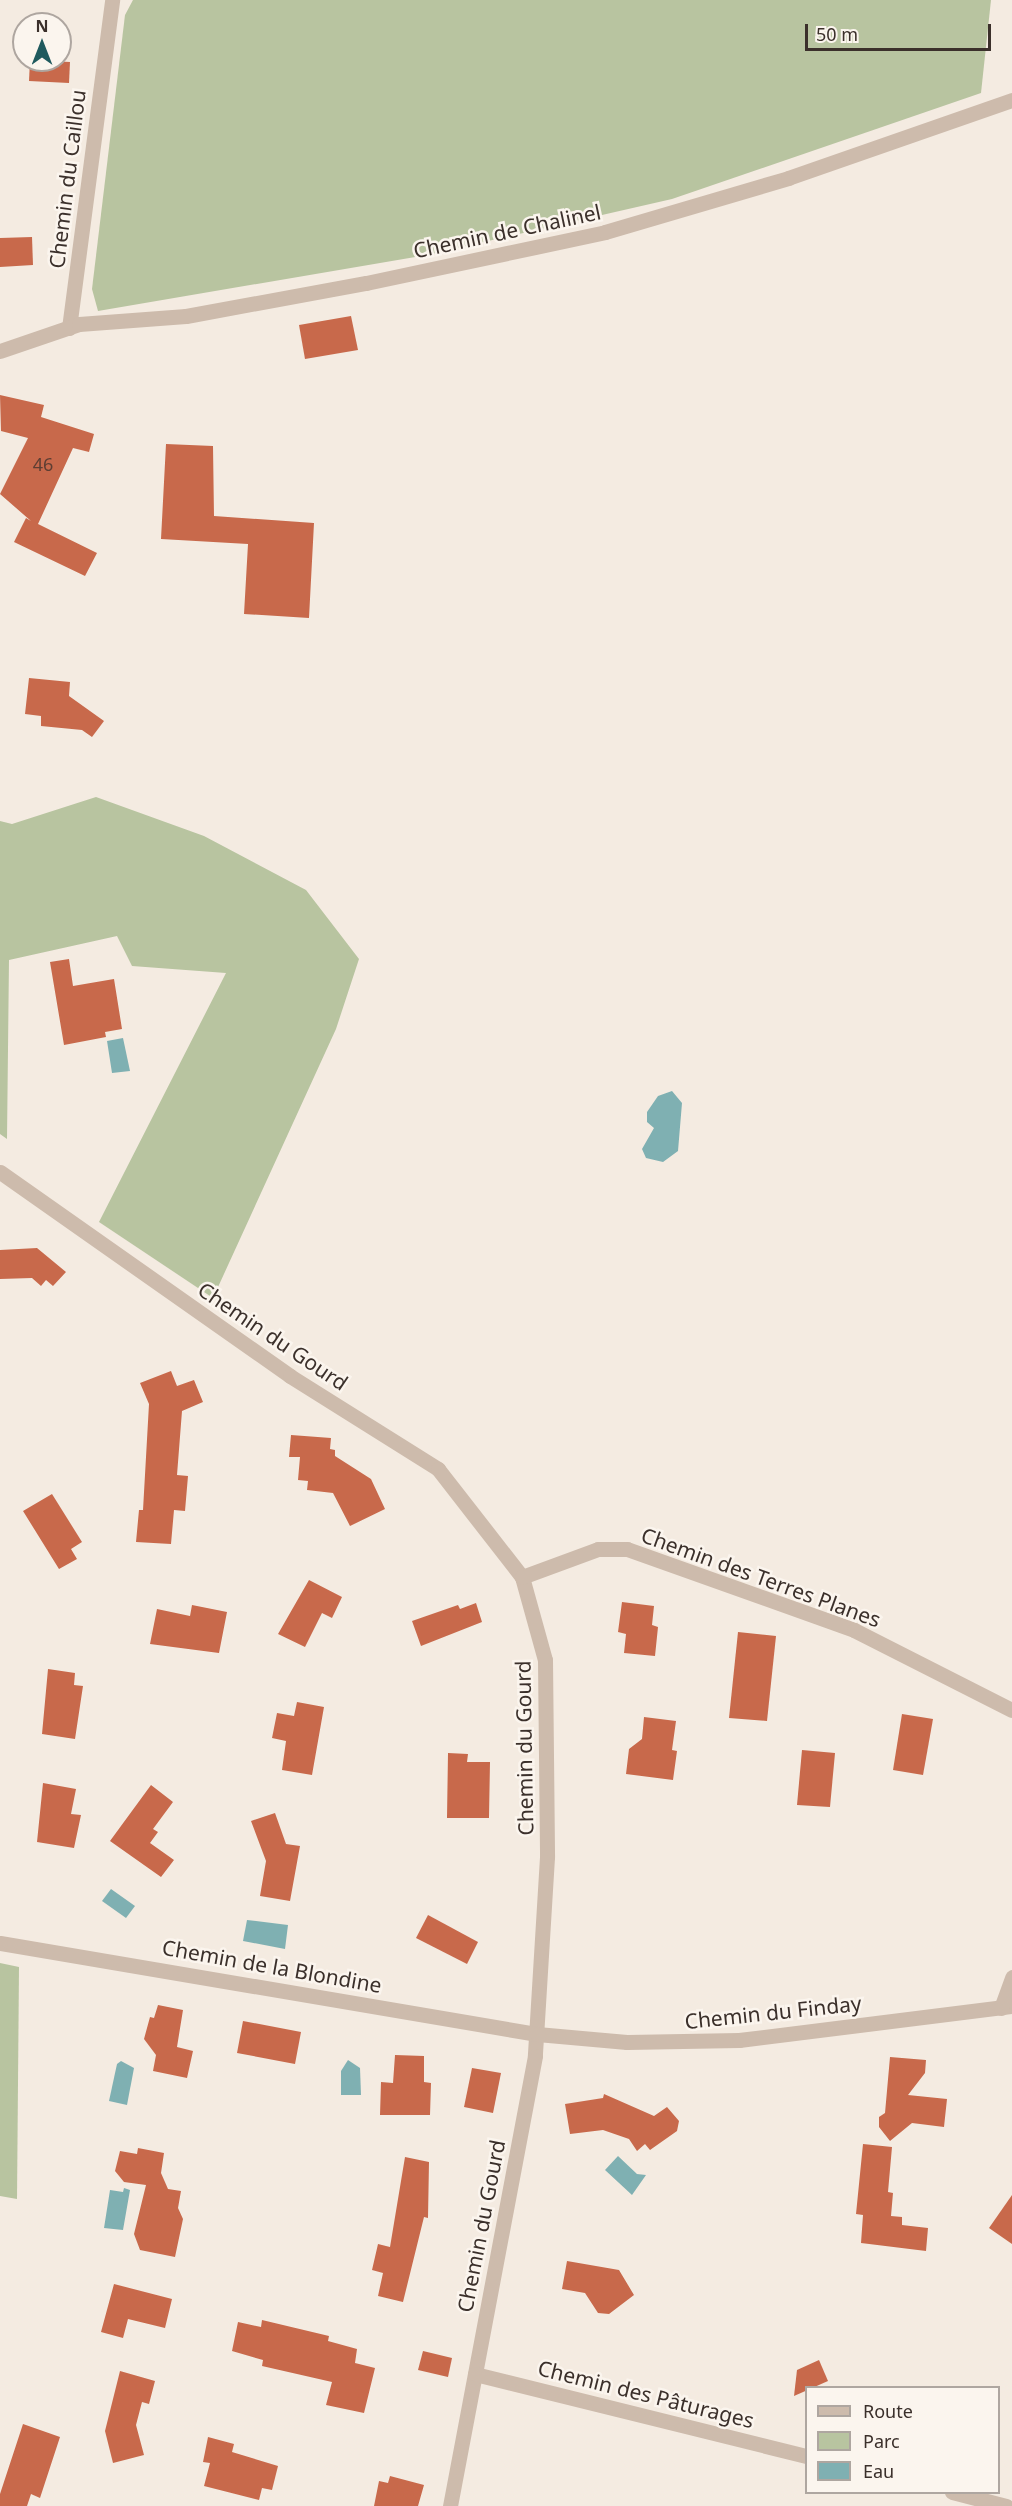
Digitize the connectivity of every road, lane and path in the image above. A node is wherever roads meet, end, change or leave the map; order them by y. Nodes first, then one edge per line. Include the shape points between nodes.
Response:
1 (112, 0) edge
2 (1012, 100) edge
3 (69, 328) junction
4 (0, 351) edge
5 (0, 1172) edge
6 (522, 1577) junction
7 (1012, 1710) edge
8 (0, 1943) edge
9 (1012, 1977) edge
10 (1006, 2007) edge
11 (537, 2034) junction
12 (475, 2374) junction
13 (805, 2456) edge
14 (956, 2494) edge
15 (450, 2506) edge
16 (1006, 2506) edge

1 - 3 street, Chemin du Caillou
2 - 3 street, Chemin de Chalinel via 788,178 604,232 366,283 186,316
3 - 4 street, Chemin de Chalinel
5 - 6 street, Chemin du Gourd via 290,1376 438,1468
6 - 7 street, Chemin des Terres Planes via 598,1549 627,1549 854,1630
6 - 11 street, Chemin du Gourd via 545,1660 547,1857
8 - 11 street, Chemin de la Blondine
9 - 10 street
10 - 11 street, Chemin du Finday via 687,2044
11 - 12 street, Chemin du Gourd
12 - 13 street, Chemin des Pâturages
12 - 15 street, Chemin du Gourd
14 - 16 street

